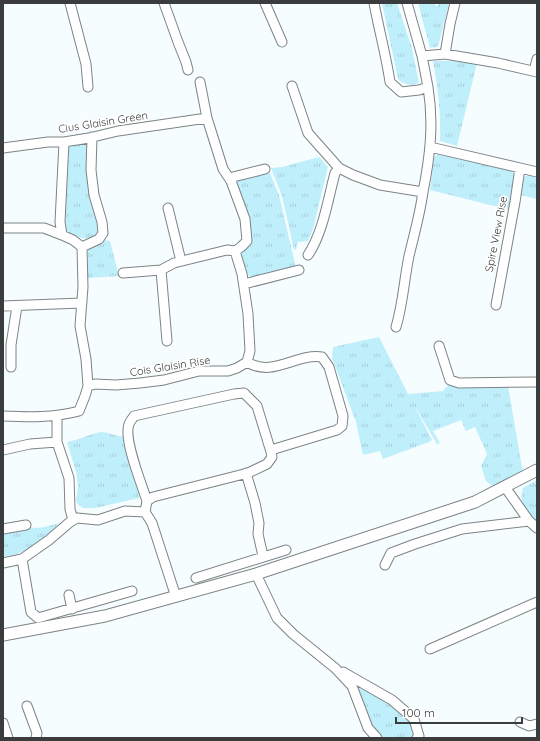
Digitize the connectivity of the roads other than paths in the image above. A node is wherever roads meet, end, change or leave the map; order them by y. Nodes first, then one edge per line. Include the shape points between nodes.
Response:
1 (70, 3) edge
2 (164, 3) edge
3 (265, 3) edge
4 (374, 3) edge
5 (407, 3) edge
6 (455, 3) edge
7 (282, 42) dead end
8 (445, 54) junction
9 (422, 56) junction
10 (537, 59) edge
11 (188, 70) dead end
12 (535, 71) edge
13 (200, 82) dead end
14 (292, 86) dead end
15 (88, 87) dead end
16 (428, 87) junction
17 (208, 118) junction
18 (92, 137) junction
19 (64, 142) junction
20 (430, 147) junction
21 (3, 148) edge
22 (339, 168) junction
23 (520, 168) junction
24 (265, 169) dead end
25 (537, 172) edge
26 (229, 178) junction
27 (424, 192) junction
28 (168, 208) dead end
29 (3, 228) edge
30 (62, 235) junction
31 (82, 247) junction
32 (235, 251) junction
33 (308, 254) dead end
34 (181, 261) junction
35 (161, 270) junction
36 (298, 270) dead end
37 (123, 273) dead end
38 (244, 284) junction
39 (82, 303) junction
40 (496, 305) dead end
41 (3, 306) edge
42 (17, 306) junction
43 (396, 327) dead end
44 (167, 341) dead end
45 (439, 346) dead end
46 (247, 362) junction
47 (11, 367) dead end
48 (537, 382) edge
49 (88, 386) junction
50 (3, 416) edge
51 (57, 416) junction
52 (57, 442) junction
53 (3, 450) edge
54 (271, 450) junction
55 (537, 470) edge
56 (246, 473) junction
57 (505, 487) junction
58 (147, 501) junction
59 (145, 512) junction
60 (73, 520) junction
61 (529, 521) junction
62 (26, 525) dead end
63 (537, 528) edge
64 (3, 529) edge
65 (286, 550) dead end
66 (263, 556) junction
67 (22, 560) junction
68 (3, 563) edge
69 (385, 565) dead end
70 (256, 574) junction
71 (196, 578) dead end
72 (132, 591) dead end
73 (69, 595) dead end
74 (176, 597) junction
75 (537, 602) edge
76 (72, 609) junction
77 (3, 635) edge
78 (430, 649) dead end
79 (335, 668) junction
80 (27, 706) dead end
81 (520, 722) dead end
82 (3, 723) edge
83 (537, 724) edge
84 (8, 738) edge
85 (36, 738) edge
86 (377, 738) edge
87 (417, 738) edge

1 - 15 street via 86,64
2 - 11 street
3 - 7 street
4 - 16 street via 390,82 401,92
5 - 9 street
6 - 8 street
8 - 9 street
8 - 12 street
9 - 16 street
10 - 12 street
13 - 17 street
14 - 22 street via 308,133
16 - 20 street via 432,133
17 - 18 street, Cius Glaisin Green
17 - 26 street via 223,169
18 - 19 street, Cius Glaisin Green
18 - 31 street via 91,170 103,233
19 - 21 street, Cius Glaisin Green
19 - 30 street via 60,222
20 - 23 street
20 - 27 street
22 - 27 street via 380,185
22 - 33 street via 334,173 321,225 314,246
23 - 25 street
23 - 40 street, Spire View Rise
24 - 26 street
26 - 32 street via 247,230 247,241
27 - 43 street
28 - 34 street
29 - 30 street via 44,228
30 - 31 street
31 - 39 street
32 - 34 street via 227,250
32 - 38 street
34 - 35 street
35 - 37 street
35 - 44 street
36 - 38 street
38 - 46 street via 250,351
39 - 42 street
39 - 49 street via 80,326
41 - 42 street
42 - 47 street via 11,345
45 - 48 street via 450,380 459,383
46 - 49 street, Cois Glaisin Rise via 228,371 199,371 140,384
46 - 54 street via 261,368 274,367 314,355 322,357 329,368 343,416 342,426 337,430
49 - 51 street via 79,411
50 - 51 street
51 - 52 street
52 - 53 street
52 - 60 street via 69,478
54 - 56 street via 272,457 267,464
54 - 58 street via 257,406 244,393 134,416 128,424 128,437 137,475
55 - 57 street
56 - 58 street via 162,494
56 - 66 street via 255,503
57 - 61 street
57 - 70 street via 475,502
58 - 59 street
59 - 60 street via 125,511 98,520
59 - 74 street via 152,523
60 - 67 street
61 - 63 street
61 - 69 street via 462,529 428,539 391,553
62 - 64 street
65 - 66 street
66 - 71 street
67 - 68 street
67 - 76 street via 31,612 38,618
70 - 74 street
70 - 79 street via 277,618
72 - 76 street
73 - 76 street
74 - 77 street via 105,616
75 - 78 street
79 - 86 street via 352,686 368,728
79 - 87 street via 392,700 414,719 419,736
80 - 85 street via 37,733
81 - 83 street via 528,726
82 - 84 street

